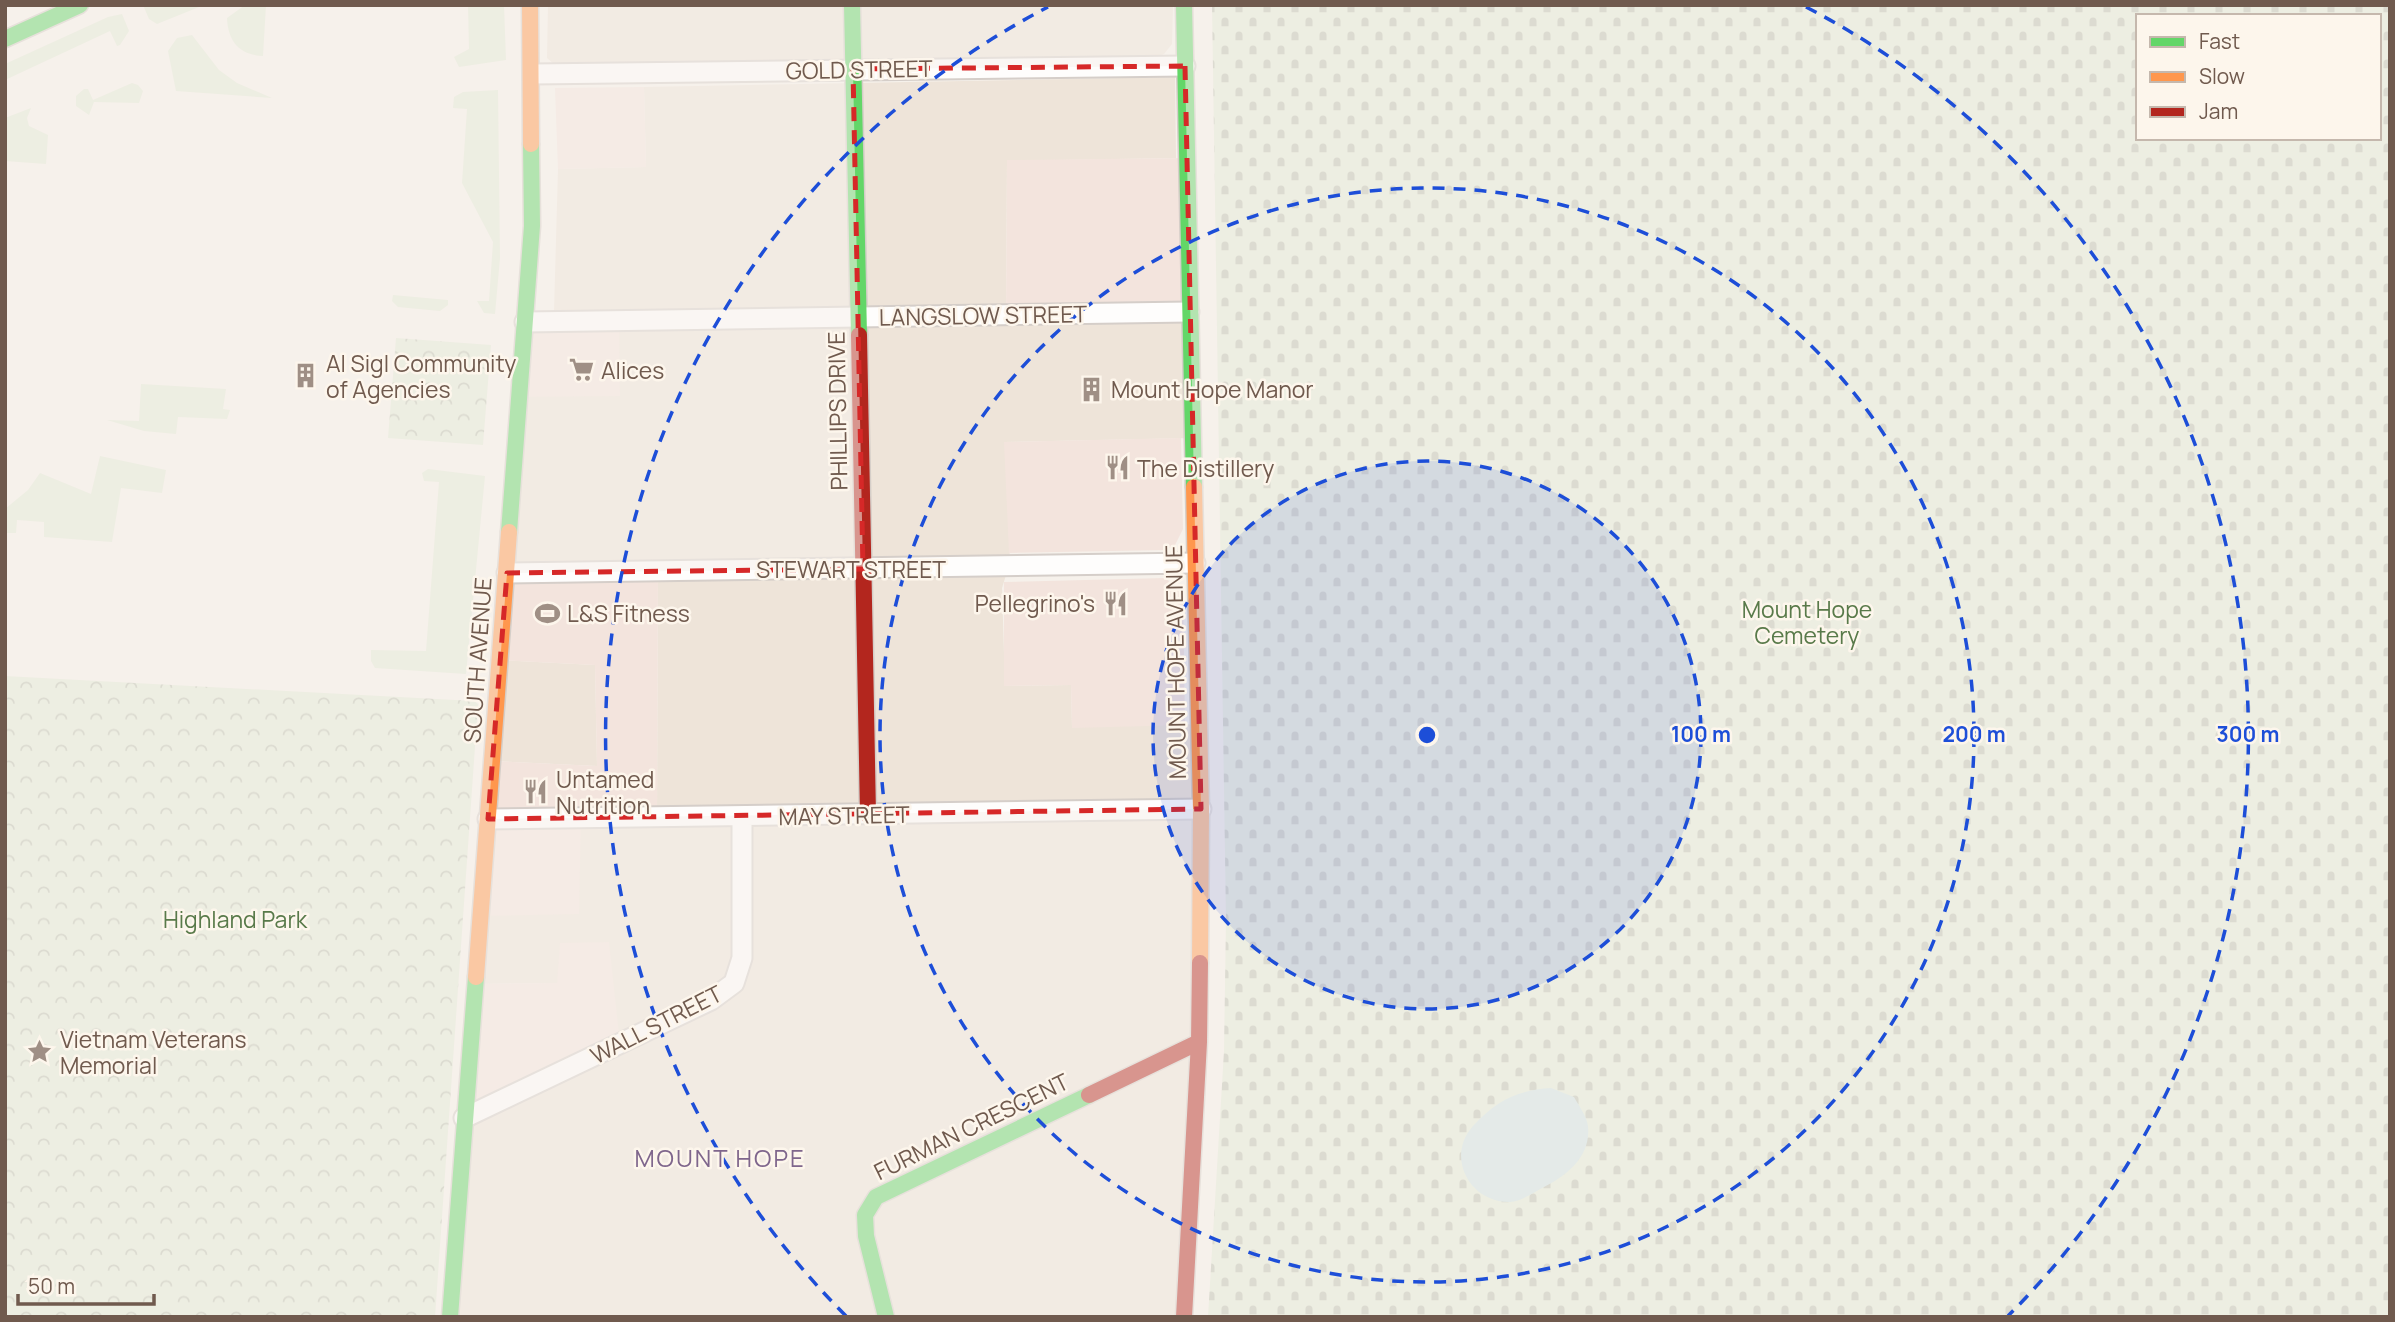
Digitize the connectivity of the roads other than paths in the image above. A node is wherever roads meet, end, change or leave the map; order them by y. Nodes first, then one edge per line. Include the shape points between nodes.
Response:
1 (80, 5) edge
2 (530, 5) edge
3 (852, 5) edge
4 (1184, 5) edge
5 (5, 39) edge
6 (1185, 66) junction
7 (853, 69) junction
8 (533, 74) junction
9 (1189, 312) junction
10 (858, 317) junction
11 (525, 322) junction
12 (1195, 563) junction
13 (863, 569) junction
14 (507, 573) junction
15 (1200, 809) junction
16 (869, 815) junction
17 (742, 817) junction
18 (488, 819) junction
19 (1199, 1042) junction
20 (464, 1118) junction
21 (450, 1317) edge
22 (887, 1317) edge
23 (1184, 1317) edge

1 - 5 main road
2 - 8 main road, SOUTH AVENUE
3 - 7 main road, PHILLIPS DRIVE
4 - 6 main road, MOUNT HOPE AVENUE
6 - 7 street, GOLD STREET
6 - 9 main road, MOUNT HOPE AVENUE
7 - 8 street, GOLD STREET
7 - 10 main road, PHILLIPS DRIVE
8 - 11 main road, SOUTH AVENUE via 532,226
9 - 10 street, LANGSLOW STREET
9 - 12 main road, MOUNT HOPE AVENUE
10 - 11 street, LANGSLOW STREET
10 - 13 main road, PHILLIPS DRIVE
11 - 14 main road, SOUTH AVENUE
12 - 13 street, STEWART STREET
12 - 15 main road, MOUNT HOPE AVENUE
13 - 14 street, STEWART STREET
13 - 16 main road, PHILLIPS DRIVE
14 - 18 main road, SOUTH AVENUE
15 - 16 street, MAY STREET
15 - 19 main road, MOUNT HOPE AVENUE
16 - 17 street, MAY STREET
17 - 18 street, MAY STREET
17 - 20 street, WALL STREET via 742,958 734,984 711,1000
18 - 20 main road, SOUTH AVENUE
19 - 22 main road, FURMAN CRESCENT via 876,1197 865,1215 866,1236
19 - 23 main road, MOUNT HOPE AVENUE
20 - 21 main road, SOUTH AVENUE

